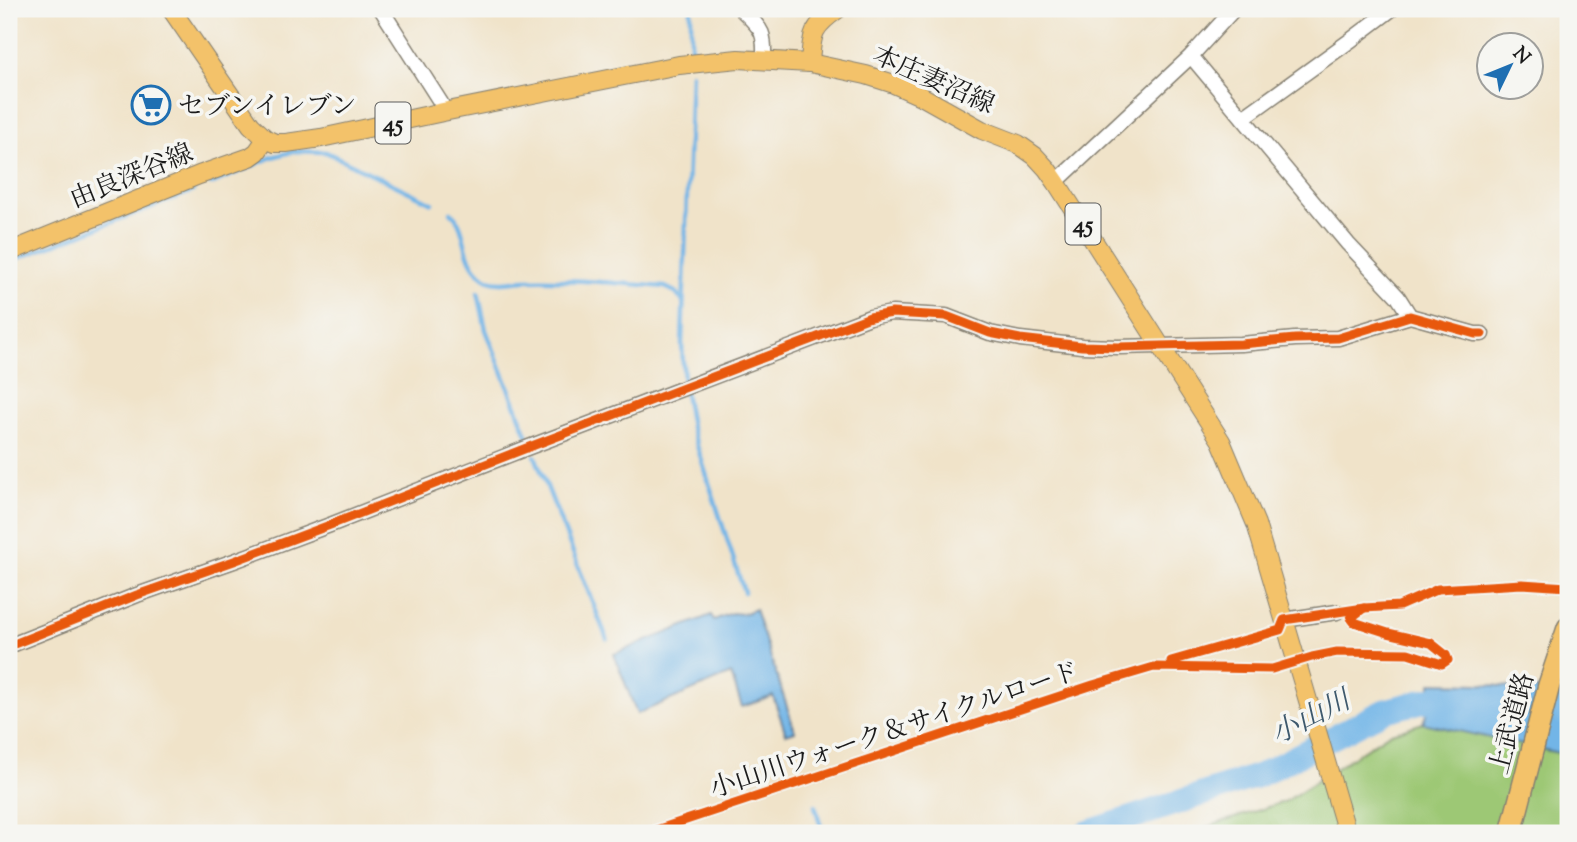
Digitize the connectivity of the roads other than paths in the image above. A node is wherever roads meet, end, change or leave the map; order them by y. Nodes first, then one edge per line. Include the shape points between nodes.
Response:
1 (171, 9) edge
2 (380, 9) edge
3 (741, 9) edge
4 (838, 9) edge
5 (1234, 9) edge
6 (1392, 9) edge
7 (1191, 55) junction
8 (764, 60) junction
9 (810, 63) junction
10 (443, 112) junction
11 (1242, 118) junction
12 (266, 139) junction
13 (1056, 182) junction
14 (9, 251) edge
15 (1410, 316) junction
16 (1482, 334) dead end
17 (1161, 346) junction
18 (1337, 612) dead end
19 (1287, 626) junction
20 (1568, 628) edge
21 (9, 646) edge
22 (1347, 833) edge
23 (1511, 833) edge

1 - 12 main road via 251,125
2 - 10 street
3 - 8 street via 764,37
4 - 9 main road via 812,36
5 - 7 street
6 - 11 street
7 - 11 street
7 - 13 street
8 - 9 main road, 本庄妻沼線 / 45
8 - 10 main road, 本庄妻沼線 / 45 via 678,65
9 - 13 main road, 本庄妻沼線 / 45 via 866,75 923,97 1018,144 1041,162
10 - 12 main road, 本庄妻沼線 / 45 via 321,138 286,143
11 - 15 street
12 - 14 main road, 由良深谷線 via 250,157
13 - 17 main road, 本庄妻沼線 / 45
15 - 16 street
15 - 17 street via 1338,338
17 - 19 main road, 本庄妻沼線 / 45 via 1221,441 1256,524
17 - 21 street via 1082,346 990,333 946,317 892,313 870,317
18 - 19 street
19 - 22 main road, 45
20 - 23 highway, 上武道路

